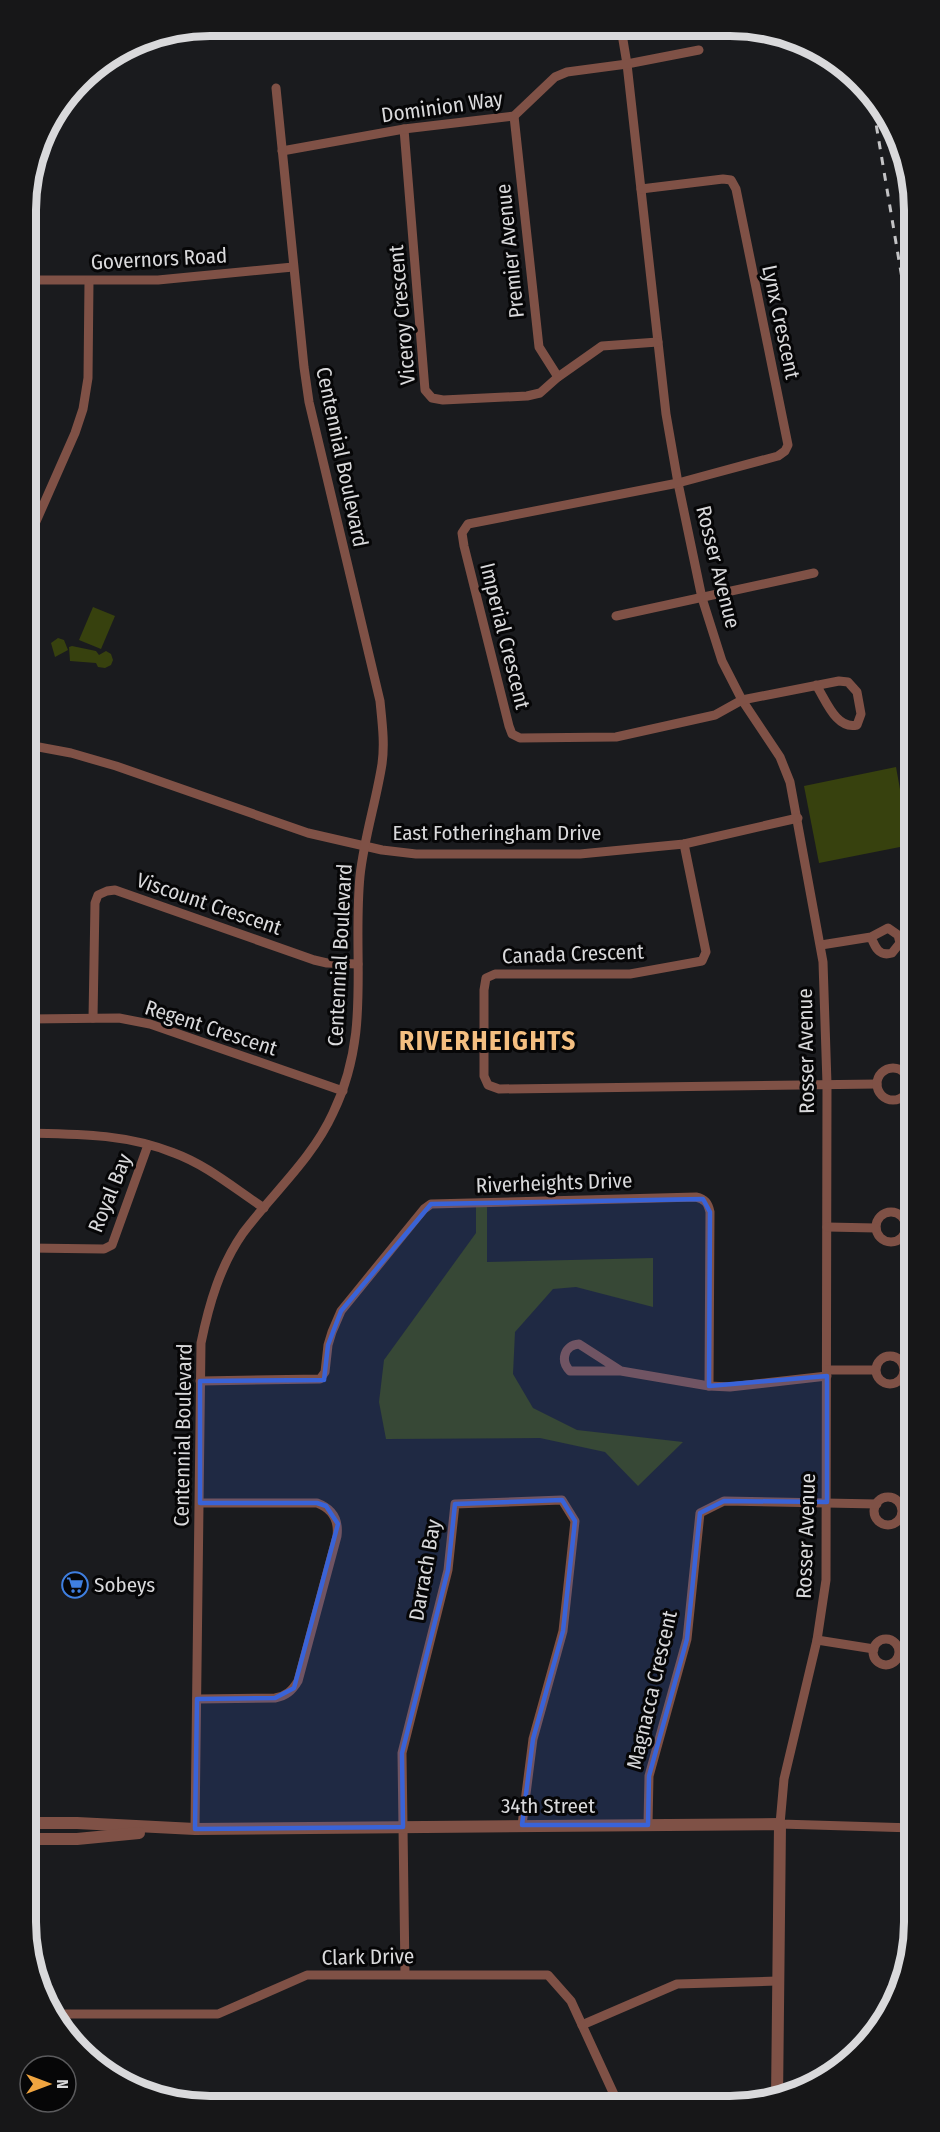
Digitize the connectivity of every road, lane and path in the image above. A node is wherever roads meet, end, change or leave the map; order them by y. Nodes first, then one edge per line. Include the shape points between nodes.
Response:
1 (622, 36) edge
2 (699, 50) dead end
3 (627, 64) junction
4 (276, 88) dead end
5 (514, 116) junction
6 (404, 129) junction
7 (282, 151) junction
8 (641, 189) junction
9 (293, 267) junction
10 (36, 280) edge
11 (89, 281) junction
12 (658, 342) junction
13 (558, 377) junction
14 (678, 483) junction
15 (36, 522) edge
16 (814, 573) dead end
17 (702, 598) junction
18 (616, 616) dead end
19 (816, 685) junction
20 (742, 700) junction
21 (36, 747) edge
22 (798, 818) junction
23 (684, 844) junction
24 (364, 846) junction
25 (871, 937) dead end
26 (821, 945) junction
27 (358, 964) junction
28 (93, 1018) junction
29 (36, 1019) edge
30 (827, 1084) junction
31 (877, 1084) dead end
32 (343, 1091) junction
33 (36, 1133) edge
34 (148, 1145) junction
35 (264, 1208) junction
36 (827, 1227) junction
37 (876, 1228) dead end
38 (36, 1248) edge
39 (875, 1370) dead end
40 (621, 1371) junction
41 (827, 1373) junction
42 (200, 1381) junction
43 (709, 1386) junction
44 (827, 1502) junction
45 (200, 1503) junction
46 (877, 1503) dead end
47 (817, 1640) junction
48 (874, 1649) dead end
49 (197, 1699) junction
50 (36, 1823) edge
51 (57, 1823) junction
52 (780, 1824) junction
53 (522, 1825) junction
54 (648, 1825) junction
55 (403, 1827) junction
56 (904, 1828) edge
57 (189, 1829) junction
58 (36, 1839) edge
59 (57, 1839) junction
60 (405, 1974) junction
61 (777, 1981) junction
62 (62, 2014) edge
63 (582, 2025) junction
64 (777, 2089) edge
65 (615, 2096) edge

1 - 3 street, Rosser Avenue
2 - 3 street, Dominion Way
3 - 5 street, Dominion Way via 576,70 555,77
3 - 8 street, Rosser Avenue
4 - 7 street, Centennial Boulevard
5 - 6 street, Dominion Way
5 - 13 street, Premier Avenue via 539,347
6 - 7 street, Dominion Way
6 - 13 street, Viceroy Crescent via 425,390 432,398 443,400 527,396 540,393
7 - 9 street, Centennial Boulevard
8 - 12 street, Rosser Avenue
8 - 14 street, Lynx Crescent via 731,180 787,437 785,452 778,456
9 - 11 street, Governors Road via 158,280
9 - 24 street, Centennial Boulevard via 309,402 380,701 382,762
10 - 11 street, Governors Road
11 - 15 street via 88,378 83,409
12 - 13 street, Viceroy Crescent via 602,346
12 - 14 street, Rosser Avenue
14 - 17 street, Rosser Avenue
14 - 20 street, Imperial Crescent via 468,524 462,533 464,546 508,726 520,738 616,737 715,715
16 - 17 street
17 - 18 street
17 - 20 street, Rosser Avenue via 722,661
19 - 19 street via 840,722 850,727 857,725 861,714 854,687 839,681
19 - 20 street
20 - 22 street, Rosser Avenue via 780,757
21 - 24 street, East Fotheringham Drive via 104,763 308,833
22 - 23 street, East Fotheringham Drive
22 - 26 street, Rosser Avenue
23 - 24 street, East Fotheringham Drive via 580,854 416,854
23 - 30 street, Canada Crescent via 706,951 702,961 630,974 495,974 486,978 484,1076 488,1085 499,1089
24 - 27 street, Centennial Boulevard via 358,900
25 - 26 street
26 - 30 street, Rosser Avenue
27 - 28 street, Viscount Crescent via 314,960 115,890 107,891 98,895 95,903
27 - 32 street, Centennial Boulevard via 356,1037
28 - 29 street, Regent Crescent
28 - 32 street, Regent Crescent via 150,1024
30 - 31 street
30 - 36 street, Rosser Avenue
32 - 35 street, Centennial Boulevard via 317,1141
33 - 34 street, Royal Bay via 125,1138
34 - 35 street, Royal Bay via 205,1168
34 - 38 street, Royal Bay via 112,1245 104,1250
35 - 42 street, Centennial Boulevard via 243,1234 208,1307 201,1343
36 - 37 street
36 - 41 street, Rosser Avenue
39 - 41 street
40 - 40 street via 579,1344 572,1345 565,1354 564,1362 570,1371
40 - 43 street
41 - 43 street via 754,1386
41 - 44 street, Rosser Avenue
42 - 43 street, Riverheights Drive via 320,1379 341,1311 431,1204 696,1197 703,1199 710,1212
42 - 45 street, Centennial Boulevard
44 - 46 street
44 - 47 street, Rosser Avenue via 826,1580
44 - 54 street, Magnacca Crescent via 724,1501 700,1513 687,1639 649,1776
45 - 49 street, Centennial Boulevard
45 - 49 street via 317,1503 326,1506 338,1524 294,1688 275,1698
47 - 48 street
47 - 52 street, Rosser Avenue via 784,1779
49 - 57 street, Centennial Boulevard
50 - 51 street, 34th Street
51 - 57 street, 34th Street
51 - 59 street
52 - 54 street, 34th Street
52 - 56 street, 34th Street
52 - 61 street, Rosser Avenue
53 - 54 street, 34th Street
53 - 55 street, 34th Street
53 - 55 street, Darrach Bay via 533,1739 563,1631 574,1521 562,1500 455,1504 448,1570 402,1753
55 - 57 street, 34th Street
55 - 60 street
57 - 59 street, 34th Street
58 - 59 street, 34th Street
60 - 62 street, Clark Drive via 307,1975 218,2014
60 - 63 street, Clark Drive via 548,1975 571,2001
61 - 63 street via 677,1984
61 - 64 street, Rosser Avenue
63 - 65 street, Clark Drive

